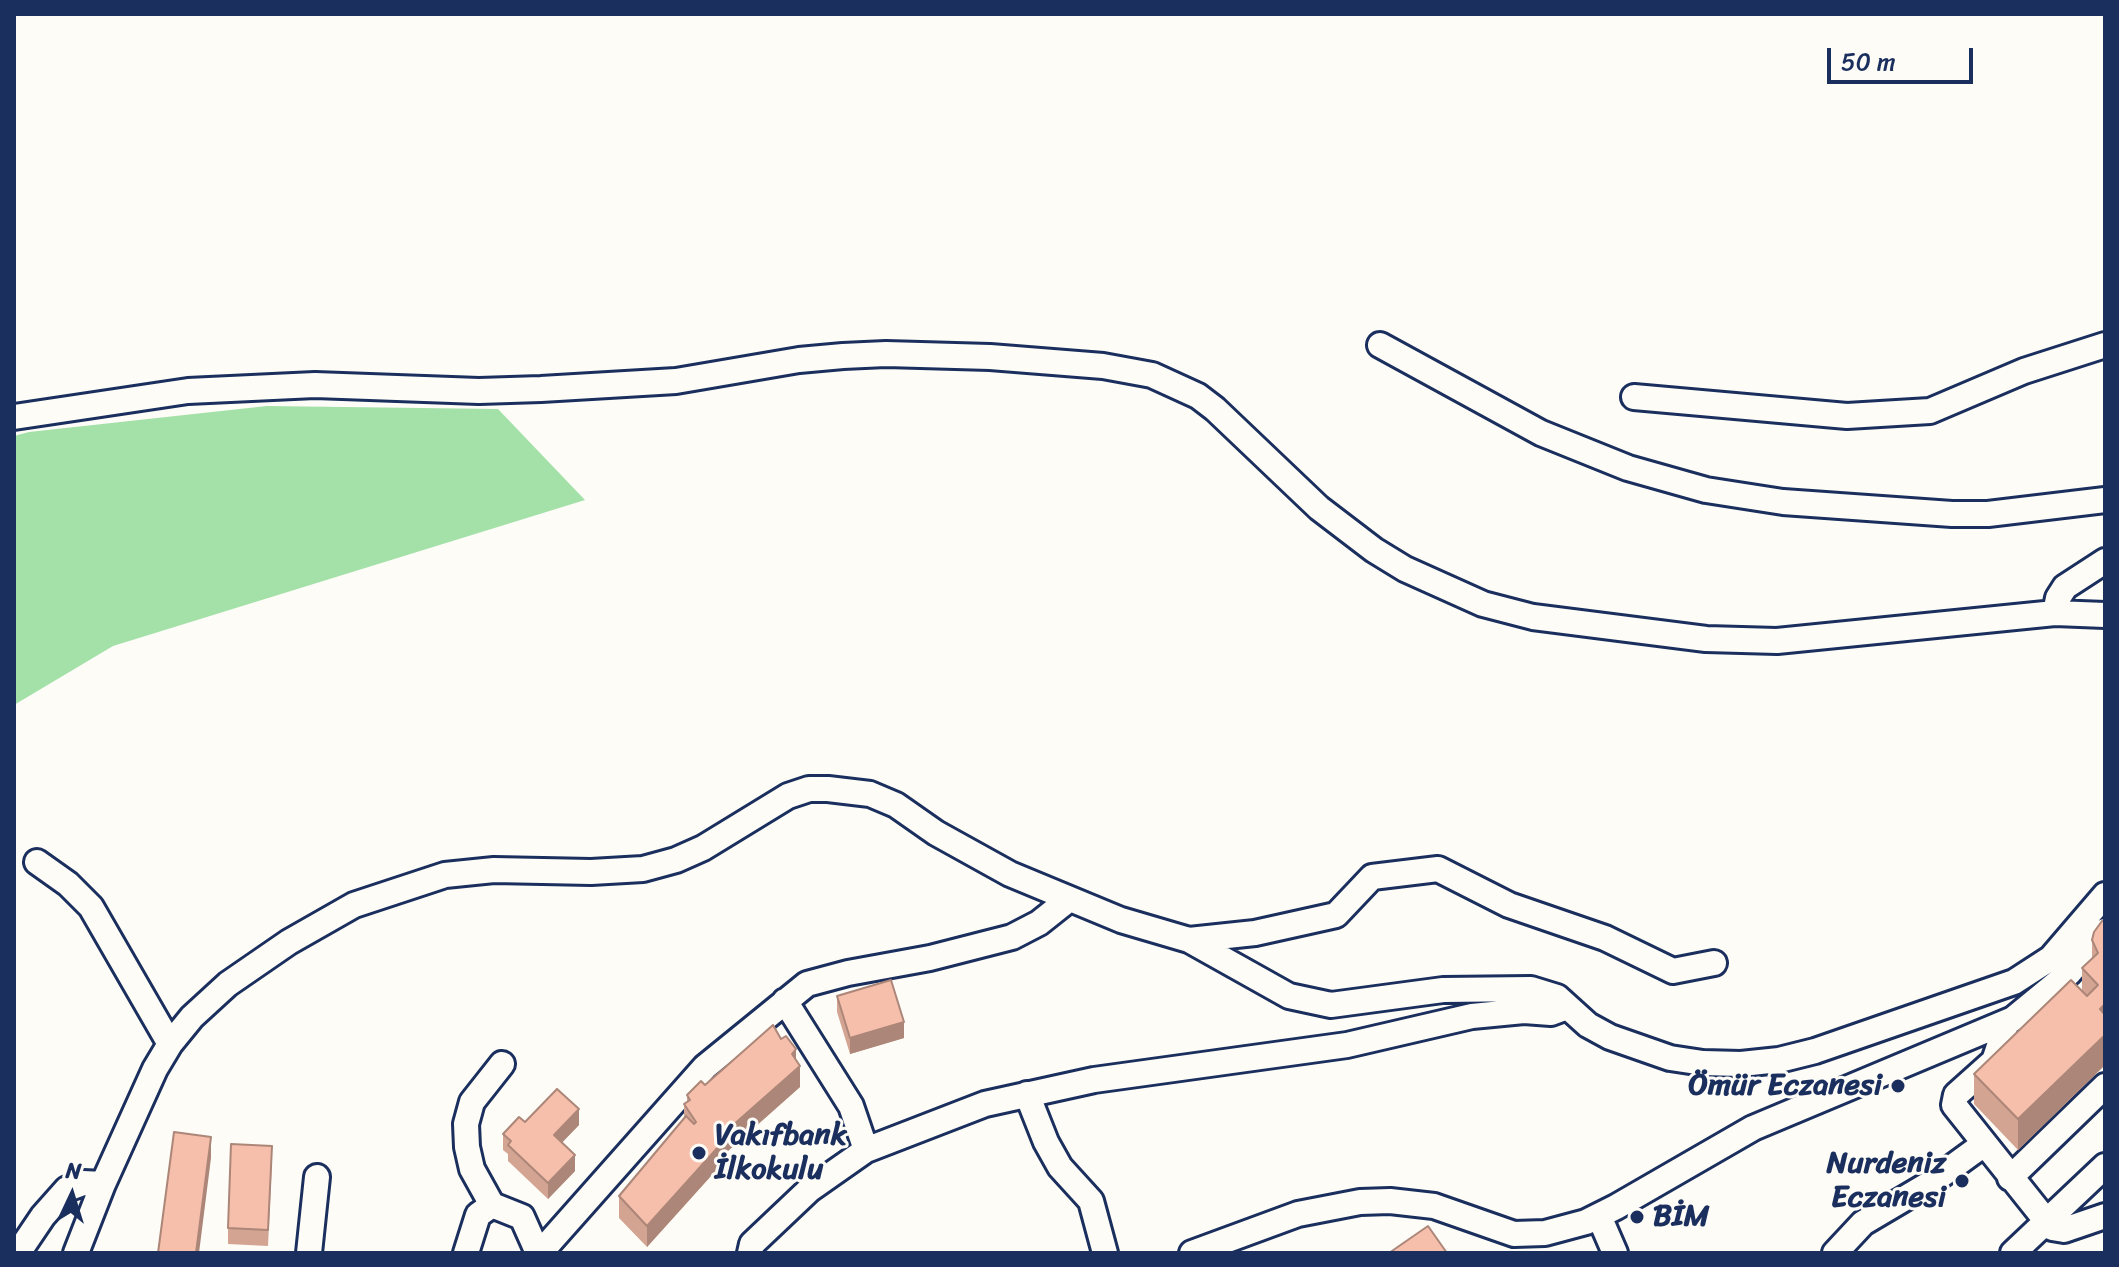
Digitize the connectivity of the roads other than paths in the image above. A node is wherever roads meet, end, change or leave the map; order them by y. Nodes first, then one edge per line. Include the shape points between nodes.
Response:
1 (1380, 345) dead end
2 (2105, 345) edge
3 (1634, 397) dead end
4 (14, 417) edge
5 (2105, 500) edge
6 (2105, 561) edge
7 (2055, 613) junction
8 (2105, 615) edge
9 (37, 862) dead end
10 (2105, 895) edge
11 (1068, 900) junction
12 (2105, 931) edge
13 (1189, 940) junction
14 (1714, 963) dead end
15 (785, 1001) junction
16 (1567, 1007) junction
17 (2007, 1022) junction
18 (170, 1044) junction
19 (502, 1064) dead end
20 (2105, 1086) edge
21 (1027, 1094) junction
22 (1984, 1144) junction
23 (866, 1150) junction
24 (2105, 1166) edge
25 (317, 1177) dead end
26 (2010, 1178) junction
27 (103, 1184) junction
28 (492, 1205) junction
29 (1599, 1216) junction
30 (2105, 1216) edge
31 (2046, 1222) junction
32 (1541, 1243) edge
33 (18, 1253) edge
34 (76, 1253) edge
35 (309, 1253) edge
36 (466, 1253) edge
37 (539, 1253) edge
38 (750, 1253) edge
39 (1105, 1253) edge
40 (1192, 1253) edge
41 (1615, 1253) edge
42 (1835, 1253) edge
43 (2013, 1253) edge

1 - 5 street via 1541,433 1628,468 1706,490 1783,502 1952,514
2 - 3 street via 2024,371 1930,411 1847,416
4 - 7 street via 188,391 315,385 541,389 676,381 843,356 990,357 1103,366 1152,375 1198,396 1319,508 1405,569 1483,604 1533,617 1706,639 1777,641
6 - 7 street via 2065,587
7 - 8 street
9 - 18 street via 91,907
10 - 16 street via 2051,958 2014,982 1779,1060 1741,1064 1670,1058 1610,1037
11 - 13 street
11 - 15 street via 1012,937 807,984
11 - 18 street via 1010,874 896,805 870,794 809,789 780,800 703,848 643,869 445,875 354,905 228,984
12 - 17 street via 2069,973
13 - 14 street via 1255,933 1336,915 1372,877 1438,869 1509,905 1605,938 1673,971
13 - 16 street via 1268,986 1312,1003 1516,988 1557,997
15 - 23 street via 851,1106
15 - 37 street via 705,1067
16 - 21 street via 1551,1013 1472,1016 1347,1045
17 - 22 street via 1994,1061 1954,1100
17 - 29 street via 1753,1128
18 - 27 street
19 - 28 street via 472,1102 466,1124 472,1169
20 - 26 street
21 - 23 street via 985,1104
21 - 39 street via 1060,1167 1091,1201
22 - 26 street
22 - 42 street via 1863,1223
23 - 38 street via 809,1190 752,1244
24 - 31 street
25 - 35 street
26 - 31 street
27 - 33 street via 67,1189
27 - 34 street
28 - 36 street via 478,1215
28 - 37 street via 522,1217
29 - 32 street
29 - 41 street
30 - 31 street via 2064,1230
31 - 43 street
32 - 40 street via 1413,1202 1360,1202 1298,1214

